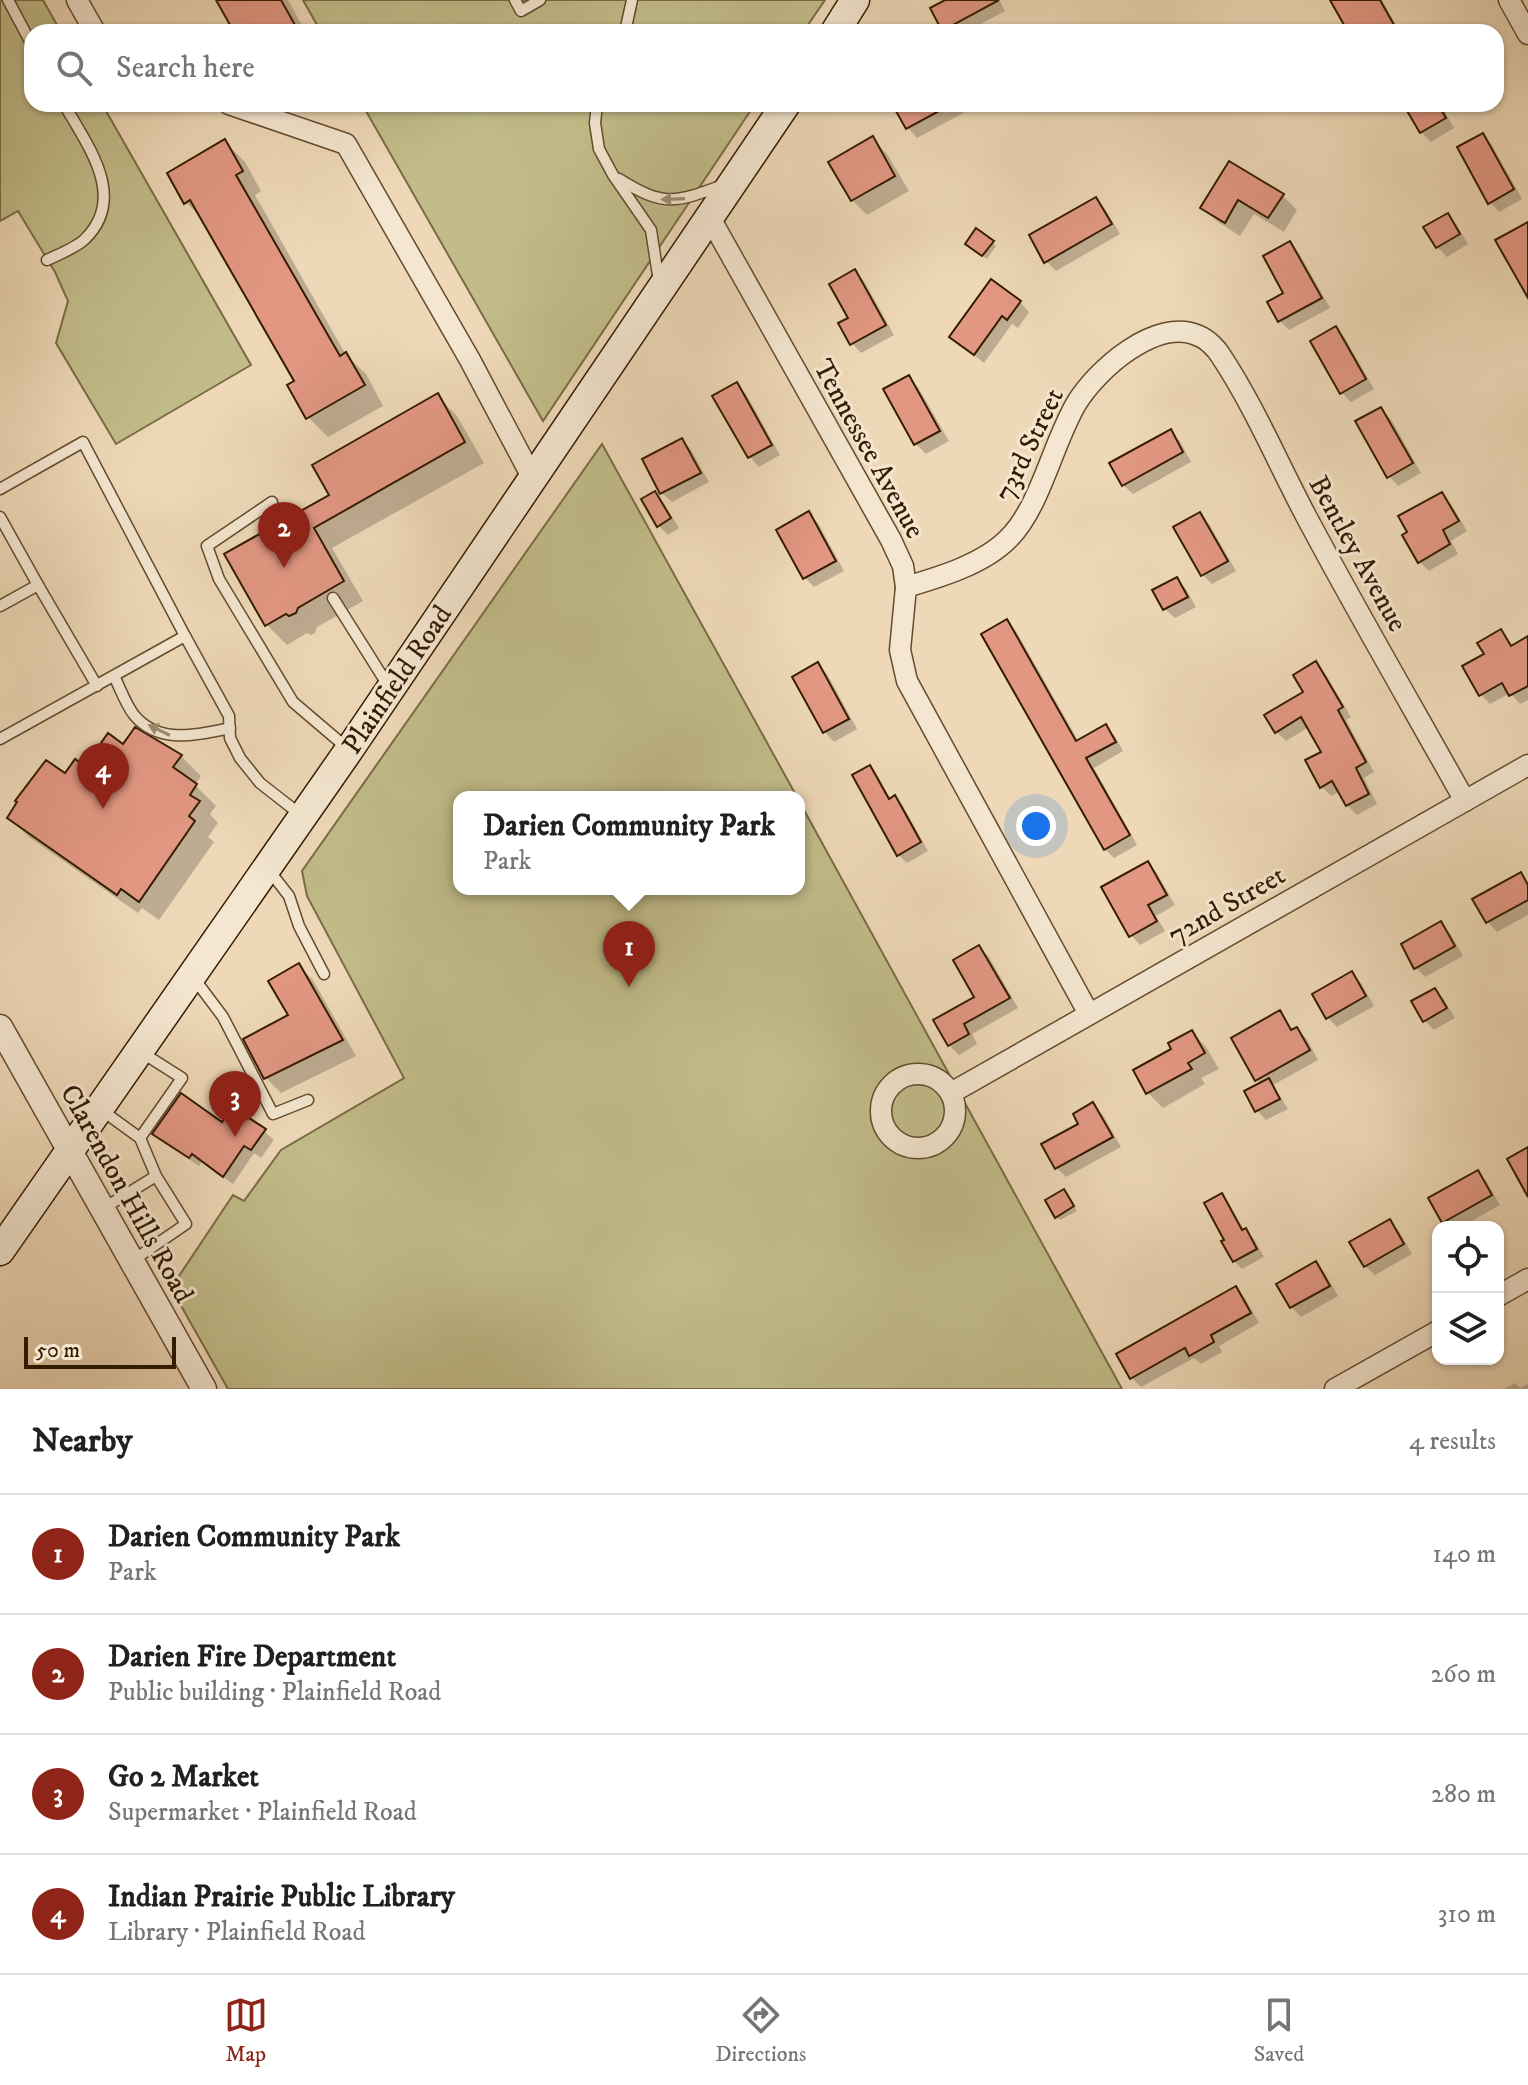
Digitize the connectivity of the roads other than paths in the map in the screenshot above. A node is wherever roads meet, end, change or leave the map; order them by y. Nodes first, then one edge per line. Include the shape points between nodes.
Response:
1 (8, 0) edge
2 (77, 0) edge
3 (515, 0) edge
4 (540, 0) edge
5 (632, 0) edge
6 (855, 0) edge
7 (1509, 0) edge
8 (90, 24) edge
9 (627, 24) edge
10 (840, 24) edge
11 (24, 30) edge
12 (1528, 34) edge
13 (68, 112) edge
14 (252, 112) edge
15 (596, 112) edge
16 (781, 112) edge
17 (613, 175) junction
18 (736, 180) junction
19 (710, 218) junction
20 (47, 260) dead end
21 (660, 292) junction
22 (1199, 336) joint
23 (532, 477) junction
24 (0, 489) edge
25 (272, 502) dead end
26 (0, 517) edge
27 (38, 585) junction
28 (906, 587) junction
29 (333, 598) dead end
30 (0, 606) edge
31 (185, 636) junction
32 (114, 676) junction
33 (97, 686) junction
34 (390, 688) junction
35 (230, 728) junction
36 (0, 739) edge
37 (349, 750) junction
38 (1528, 765) edge
39 (1465, 801) junction
40 (303, 816) junction
41 (267, 867) junction
42 (324, 974) dead end
43 (192, 975) junction
44 (1089, 1014) junction
45 (0, 1027) edge
46 (139, 1051) junction
47 (951, 1093) dead end
48 (308, 1100) dead end
49 (99, 1108) junction
50 (140, 1138) junction
51 (69, 1151) junction
52 (156, 1176) junction
53 (103, 1209) junction
54 (0, 1251) edge
55 (131, 1261) junction
56 (1528, 1279) edge
57 (1503, 1293) edge
58 (1432, 1334) edge
59 (204, 1389) edge
60 (1335, 1389) edge

1 - 11 lane
2 - 8 street
3 - 4 lane via 521,11
5 - 9 lane
6 - 10 main road
7 - 12 street
13 - 20 lane via 104,182 105,204 84,240
14 - 23 street via 346,144
15 - 17 lane via 599,149
16 - 18 main road, Plainfield Road
18 -> 17 lane via 685,200 661,200
17 - 21 lane via 651,230
18 - 19 main road, Plainfield Road
19 - 21 main road, Plainfield Road
19 - 28 street, Tennessee Avenue via 891,540
21 - 23 main road, Plainfield Road
22 - 28 street, 73rd Street via 1176,331 1152,338 1098,374 1074,406 1032,502 1010,537 967,565
22 - 39 street, Bentley Avenue via 1219,352 1237,382
23 - 34 main road, Plainfield Road
24 - 31 lane via 83,442
25 - 37 lane via 207,546 219,579 293,702
26 - 27 lane
27 - 30 lane
27 - 33 lane
28 - 44 street, Tennessee Avenue via 900,650 907,681
29 - 34 lane
31 - 32 lane
31 - 35 lane via 229,716
32 - 33 lane
35 -> 32 lane via 171,736 154,729 134,715
33 - 36 lane
34 - 37 main road, Plainfield Road
35 - 40 lane via 240,758 260,783
37 - 40 main road, Plainfield Road
38 - 39 street, 72nd Street
39 - 44 street, 72nd Street
40 - 41 main road, Plainfield Road
41 - 42 lane via 289,896
41 - 43 main road, Plainfield Road
43 - 46 main road, Plainfield Road
43 - 48 lane via 223,1017 273,1114
44 - 47 street, 72nd Street
45 - 51 street, Clarendon Hills Road
46 - 49 main road, Plainfield Road
46 - 50 lane via 182,1078
49 - 50 lane
49 - 51 main road, Plainfield Road
50 - 52 lane
51 - 53 street, Clarendon Hills Road
51 - 54 main road, Plainfield Road
52 - 53 lane
52 - 55 lane via 186,1224
53 - 55 street, Clarendon Hills Road
55 - 59 street, Clarendon Hills Road
56 - 57 street
58 - 60 street

